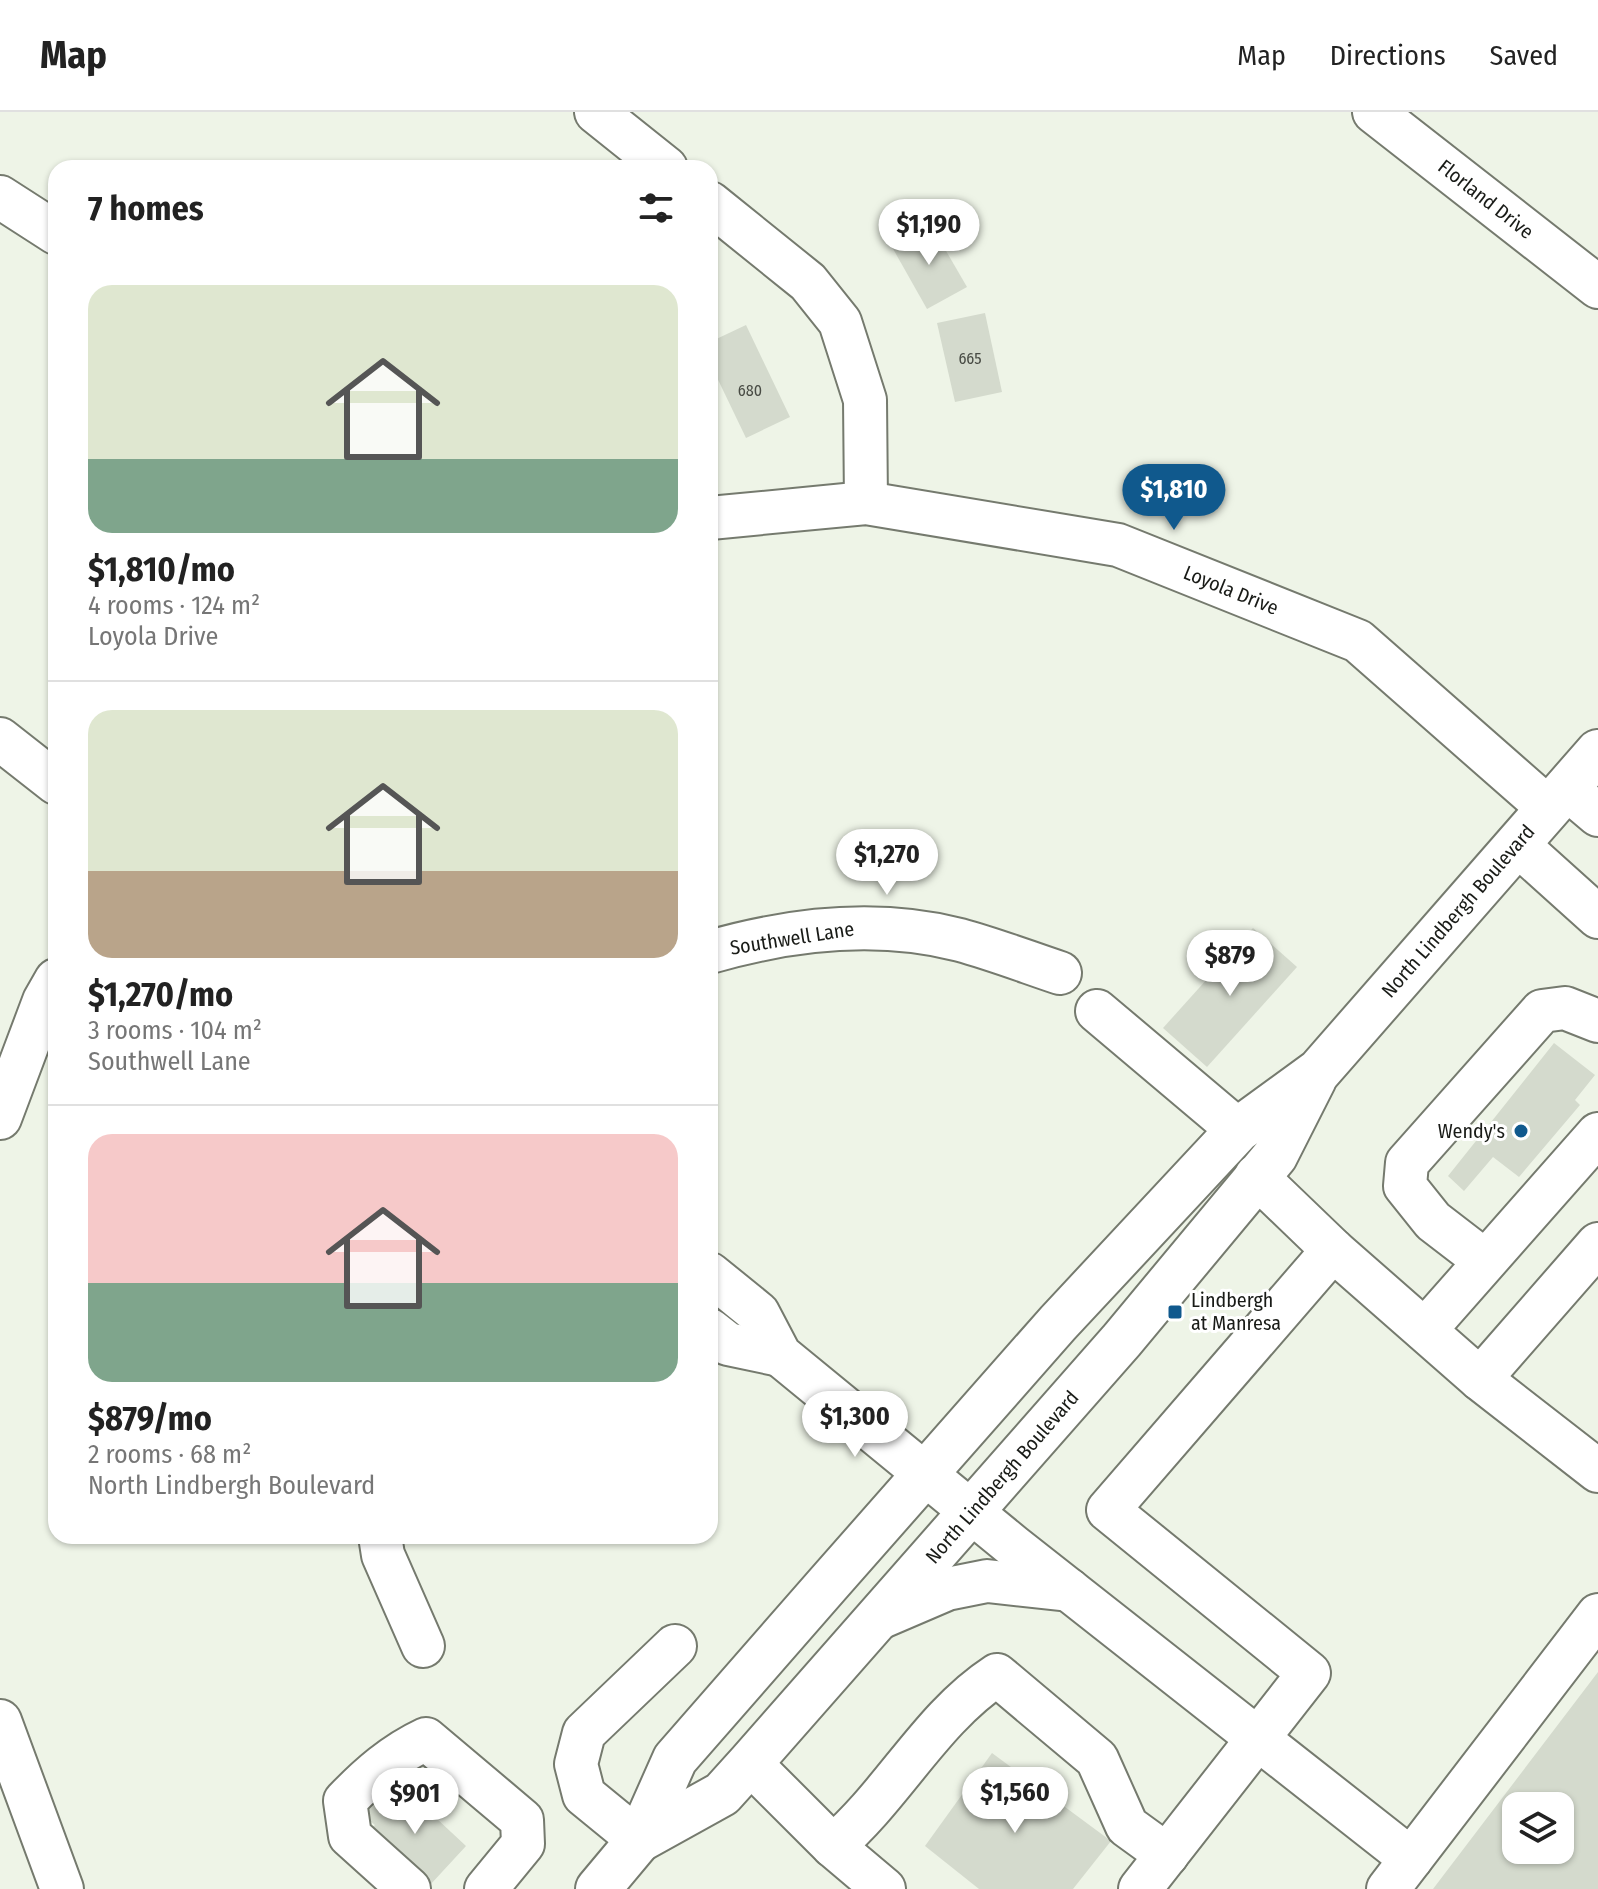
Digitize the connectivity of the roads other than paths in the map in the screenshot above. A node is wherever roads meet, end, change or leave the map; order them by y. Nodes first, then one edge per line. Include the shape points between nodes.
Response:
1 (596, 112) edge
2 (1374, 112) edge
3 (656, 160) edge
4 (0, 197) edge
5 (718, 209) edge
6 (48, 228) edge
7 (1598, 287) edge
8 (866, 503) junction
9 (718, 517) edge
10 (0, 739) edge
11 (1598, 752) edge
12 (48, 777) edge
13 (1570, 804) edge
14 (1517, 844) junction
15 (1598, 917) edge
16 (718, 950) edge
17 (1060, 973) dead end
18 (48, 994) edge
19 (1097, 1011) dead end
20 (1598, 1021) edge
21 (1319, 1071) junction
22 (0, 1118) edge
23 (1238, 1130) junction
24 (1598, 1134) edge
25 (1256, 1176) junction
26 (1598, 1244) edge
27 (1333, 1250) junction
28 (1485, 1261) junction
29 (718, 1280) edge
30 (1425, 1330) junction
31 (718, 1336) edge
32 (780, 1355) junction
33 (1480, 1379) junction
34 (1598, 1471) edge
35 (927, 1474) junction
36 (972, 1512) junction
37 (381, 1544) edge
38 (1069, 1590) junction
39 (1598, 1615) edge
40 (877, 1619) junction
41 (423, 1646) dead end
42 (675, 1646) dead end
43 (0, 1721) edge
44 (1254, 1739) junction
45 (750, 1763) junction
46 (639, 1840) junction
47 (833, 1846) junction
48 (1167, 1855) junction
49 (1399, 1874) edge
50 (62, 1889) edge
51 (409, 1889) edge
52 (486, 1889) edge
53 (598, 1889) edge
54 (884, 1889) edge
55 (1140, 1889) edge

1 - 3 street
2 - 7 street, Florland Drive
4 - 6 street
5 - 8 street via 808,282 840,322 865,400
8 - 9 street, Loyola Drive
8 - 13 street, Loyola Drive via 1118,545 1358,641
10 - 12 street
11 - 13 main road, North Lindbergh Boulevard
13 - 14 main road, North Lindbergh Boulevard
14 - 15 street
14 - 21 main road, North Lindbergh Boulevard
16 - 17 street, Southwell Lane via 855,926 957,939
18 - 22 street
19 - 23 street
20 - 28 street via 1565,1008 1542,1011 1407,1163 1405,1186 1433,1221
21 - 23 main road, North Lindbergh Boulevard
21 - 25 main road, North Lindbergh Boulevard via 1275,1156
23 - 35 main road, North Lindbergh Boulevard via 1058,1323
24 - 28 street
25 - 27 street
25 - 36 main road, North Lindbergh Boulevard
26 - 33 street
27 - 30 street
27 - 44 street via 1108,1510 1309,1673
28 - 30 street
29 - 32 street via 758,1313
30 - 33 street
31 - 32 street via 728,1344
32 - 35 street
33 - 34 street
35 - 36 street
35 - 46 main road, North Lindbergh Boulevard via 675,1759
36 - 38 street
36 - 40 main road, North Lindbergh Boulevard
37 - 41 street
38 - 40 street via 987,1581 947,1589
38 - 44 street
39 - 49 street
40 - 45 main road, North Lindbergh Boulevard
42 - 46 street via 584,1733 576,1764 584,1795
43 - 50 street
44 - 48 street
44 - 49 street
45 - 46 main road, North Lindbergh Boulevard via 722,1794
45 - 47 street
46 - 53 main road, North Lindbergh Boulevard
47 - 48 street via 857,1826 967,1695 997,1675 1097,1759 1127,1826
47 - 54 street
48 - 55 street
51 - 52 street via 350,1836 345,1801 406,1748 426,1739 522,1820 523,1844

